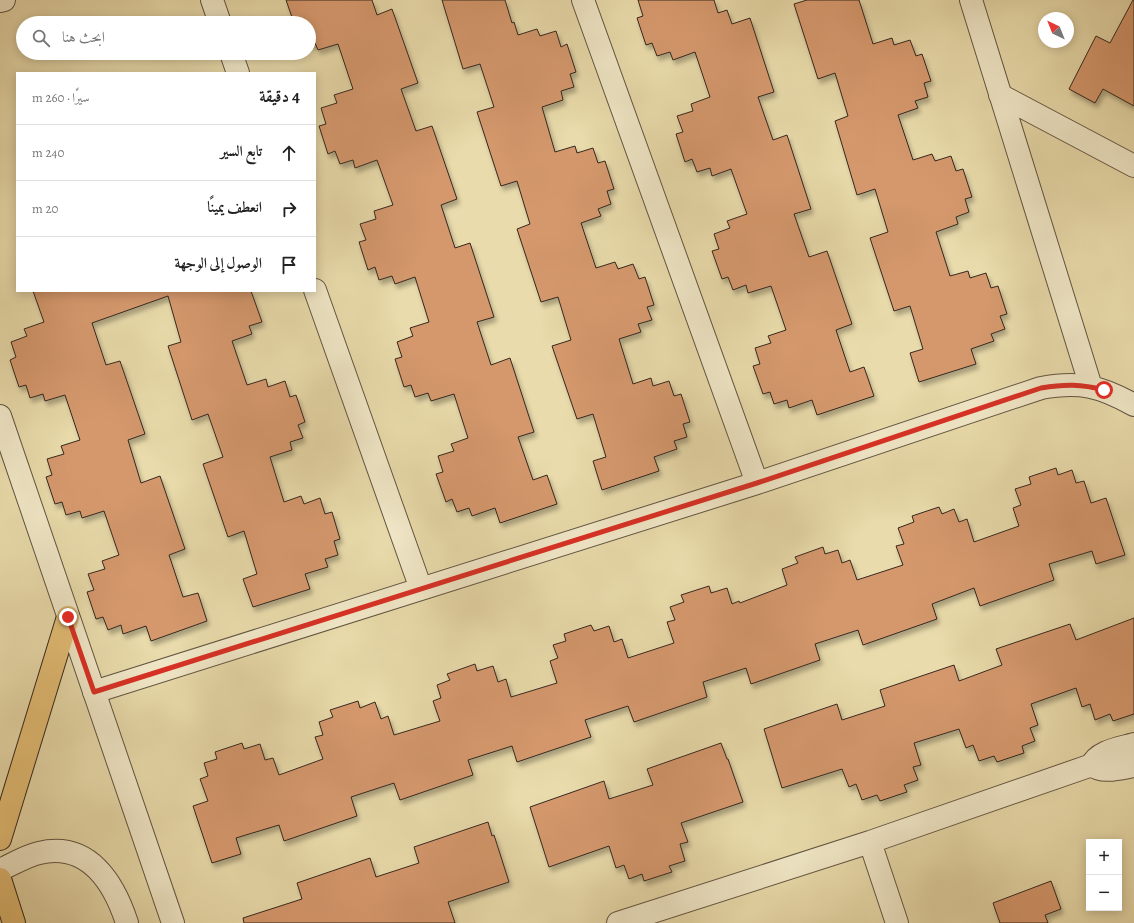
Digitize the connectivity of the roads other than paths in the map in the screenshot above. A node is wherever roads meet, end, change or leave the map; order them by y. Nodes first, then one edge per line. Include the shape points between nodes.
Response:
1 (4, 0) edge
2 (212, 0) edge
3 (582, 0) edge
4 (971, 0) edge
5 (0, 1) edge
6 (218, 16) edge
7 (233, 60) edge
8 (238, 72) edge
9 (1000, 95) junction
10 (1134, 166) edge
11 (316, 292) edge
12 (1091, 387) junction
13 (1134, 406) edge
14 (0, 416) edge
15 (757, 483) junction
16 (421, 589) junction
17 (68, 617) junction
18 (94, 692) junction
19 (1134, 744) edge
20 (1092, 765) junction
21 (1134, 766) edge
22 (0, 839) edge
23 (870, 842) junction
24 (0, 870) edge
25 (0, 880) edge
26 (14, 923) edge
27 (127, 923) edge
28 (173, 923) edge
29 (618, 923) edge
30 (897, 923) edge

1 - 5 street
2 - 6 street
3 - 15 street
4 - 9 street
7 - 8 street
9 - 10 street
9 - 12 street
11 - 16 street
12 - 13 street via 1115,395
12 - 15 street via 1062,384 1041,388
14 - 17 street
15 - 16 street
16 - 18 street
17 - 18 street
17 - 22 main road
18 - 28 street
19 - 20 street via 1100,755
20 - 21 street via 1099,769
20 - 23 street
23 - 29 street
23 - 30 street
24 - 27 street via 38,853 66,852 81,857 95,865 106,878 122,907
25 - 26 main road

